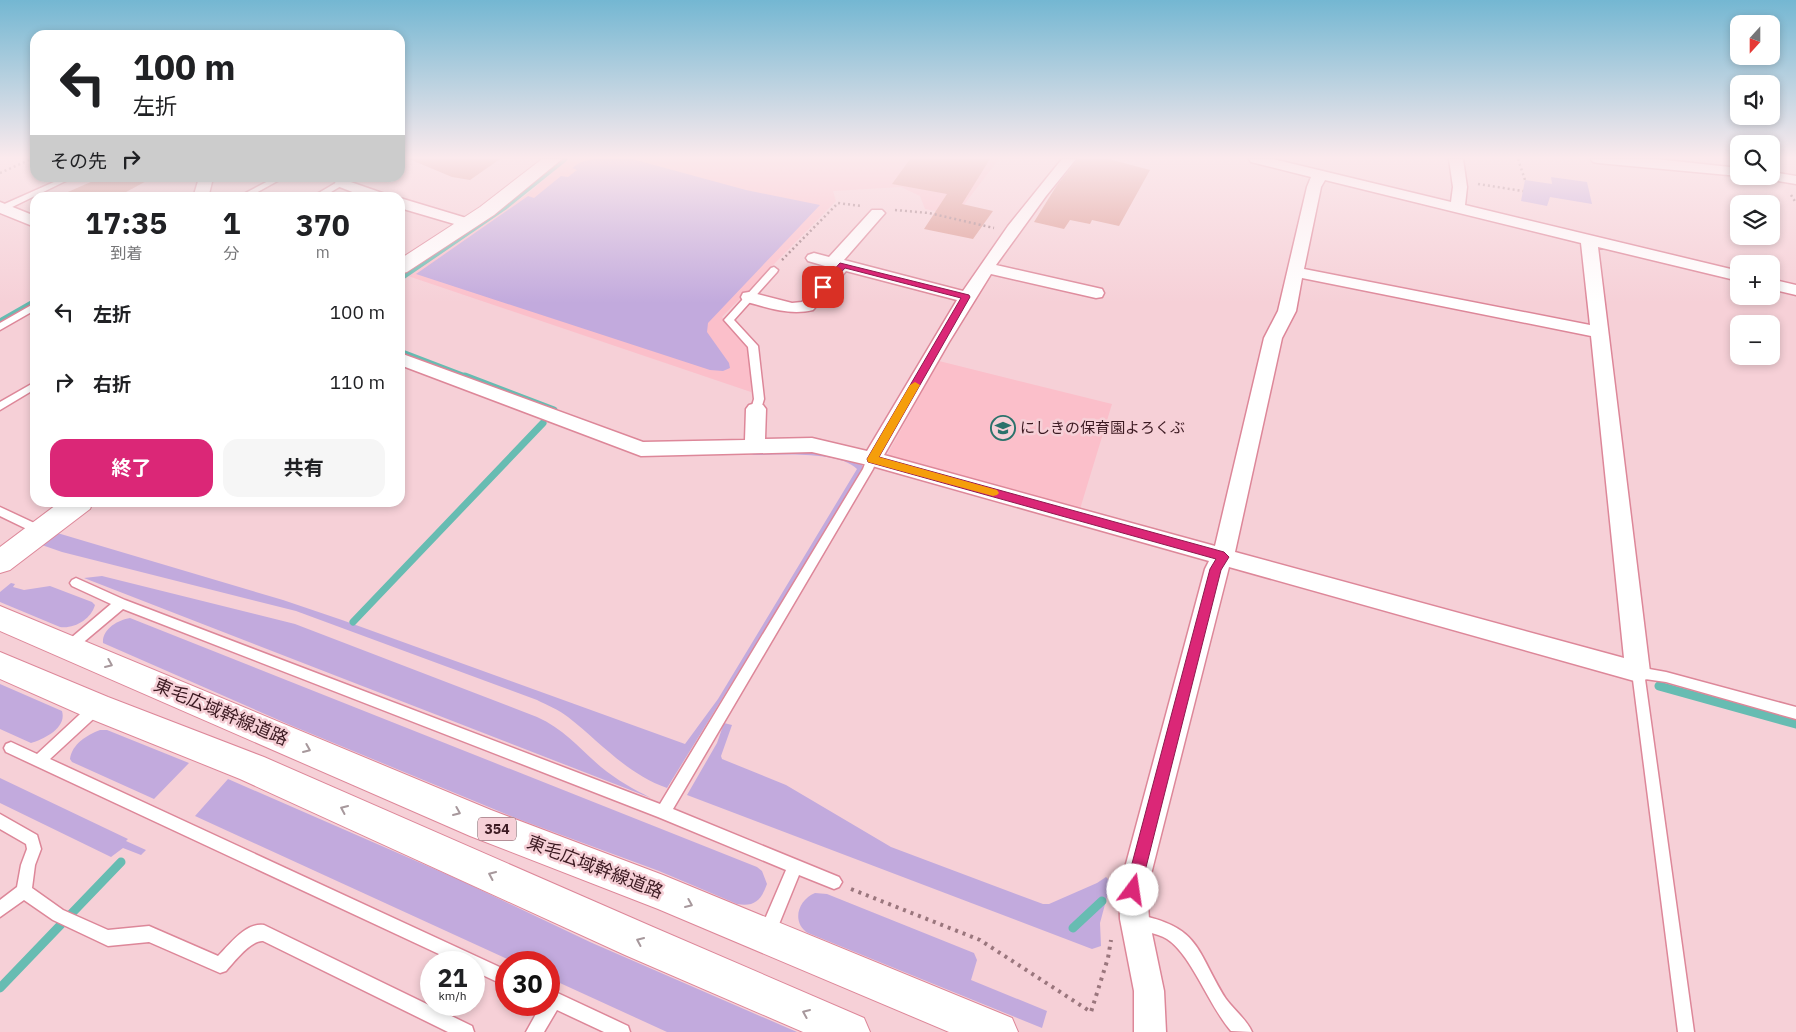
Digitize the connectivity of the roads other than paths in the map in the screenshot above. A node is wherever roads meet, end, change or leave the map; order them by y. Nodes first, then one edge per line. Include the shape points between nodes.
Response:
1 (2, 207) edge
2 (414, 207) edge
3 (492, 207) edge
4 (1031, 207) edge
5 (1309, 207) edge
6 (1450, 207) edge
7 (1457, 209) joint
8 (877, 213) dead end
9 (30, 220) edge
10 (468, 223) junction
11 (1589, 240) junction
12 (814, 258) dead end
13 (838, 264) junction
14 (405, 265) edge
15 (987, 268) junction
16 (774, 270) dead end
17 (1295, 272) junction
18 (1730, 274) edge
19 (1780, 286) edge
20 (1796, 290) edge
21 (1096, 293) dead end
22 (749, 297) junction
23 (966, 297) junction
24 (30, 309) edge
25 (0, 327) edge
26 (1599, 332) junction
27 (405, 361) edge
28 (30, 388) edge
29 (0, 407) edge
30 (756, 409) joint
31 (755, 447) junction
32 (872, 459) junction
33 (73, 507) edge
34 (0, 511) edge
35 (42, 531) junction
36 (1224, 557) junction
37 (0, 562) edge
38 (76, 583) dead end
39 (122, 603) junction
40 (0, 618) edge
41 (69, 647) junction
42 (0, 665) edge
43 (1638, 672) junction
44 (97, 707) junction
45 (1796, 713) edge
46 (11, 748) dead end
47 (38, 762) junction
48 (662, 812) junction
49 (0, 821) edge
50 (796, 865) junction
51 (834, 882) road end
52 (24, 891) junction
53 (0, 909) edge
54 (1123, 926) junction
55 (765, 936) junction
56 (447, 951) edge
57 (560, 1003) edge
58 (543, 1016) edge
59 (466, 1032) edge
60 (534, 1032) edge
61 (622, 1032) edge
62 (850, 1032) edge
63 (998, 1032) edge
64 (1150, 1032) edge
65 (1244, 1032) edge
66 (1686, 1032) edge

1 - 9 street
2 - 10 street
3 - 10 main road
4 - 15 street
5 - 17 street
6 - 7 street
7 - 11 street
8 - 13 street
10 - 14 main road
11 - 18 street
11 - 26 street
12 - 13 street
13 - 22 street via 807,306 792,308
13 - 23 street
15 - 21 street
15 - 23 street
16 - 22 lane
17 - 26 street
17 - 36 street via 1287,311 1274,338
19 - 20 street
22 - 30 lane via 729,320 753,346 759,399
23 - 32 street
24 - 25 lane
26 - 43 street
27 - 31 street via 641,449
28 - 29 lane
30 - 31 street
31 - 32 street via 812,446
32 - 36 street
32 - 48 lane
33 - 35 main road
34 - 35 lane
35 - 37 main road
36 - 43 street
36 - 54 street via 1216,569 1133,890 1132,905
38 - 39 lane
39 - 41 lane
39 - 48 lane
40 - 41 main road, 東毛広域幹線道路 / 354
41 -> 55 main road, 東毛広域幹線道路 / 354 via 483,824
42 - 44 main road
43 - 45 lane
43 - 66 lane
44 - 47 lane
62 -> 44 main road via 252,768
46 - 47 lane
47 - 56 lane
48 - 50 lane
49 - 52 lane via 32,840 34,849
50 - 51 lane
50 - 55 lane
52 - 53 lane
52 - 59 lane via 58,915 108,938 150,934 220,965 246,940 258,932 264,933
54 - 64 street via 1146,967
54 - 65 lane via 1166,929 1179,937 1236,1026
55 - 63 main road, 東毛広域幹線道路 / 354
57 - 61 lane
58 - 60 lane

